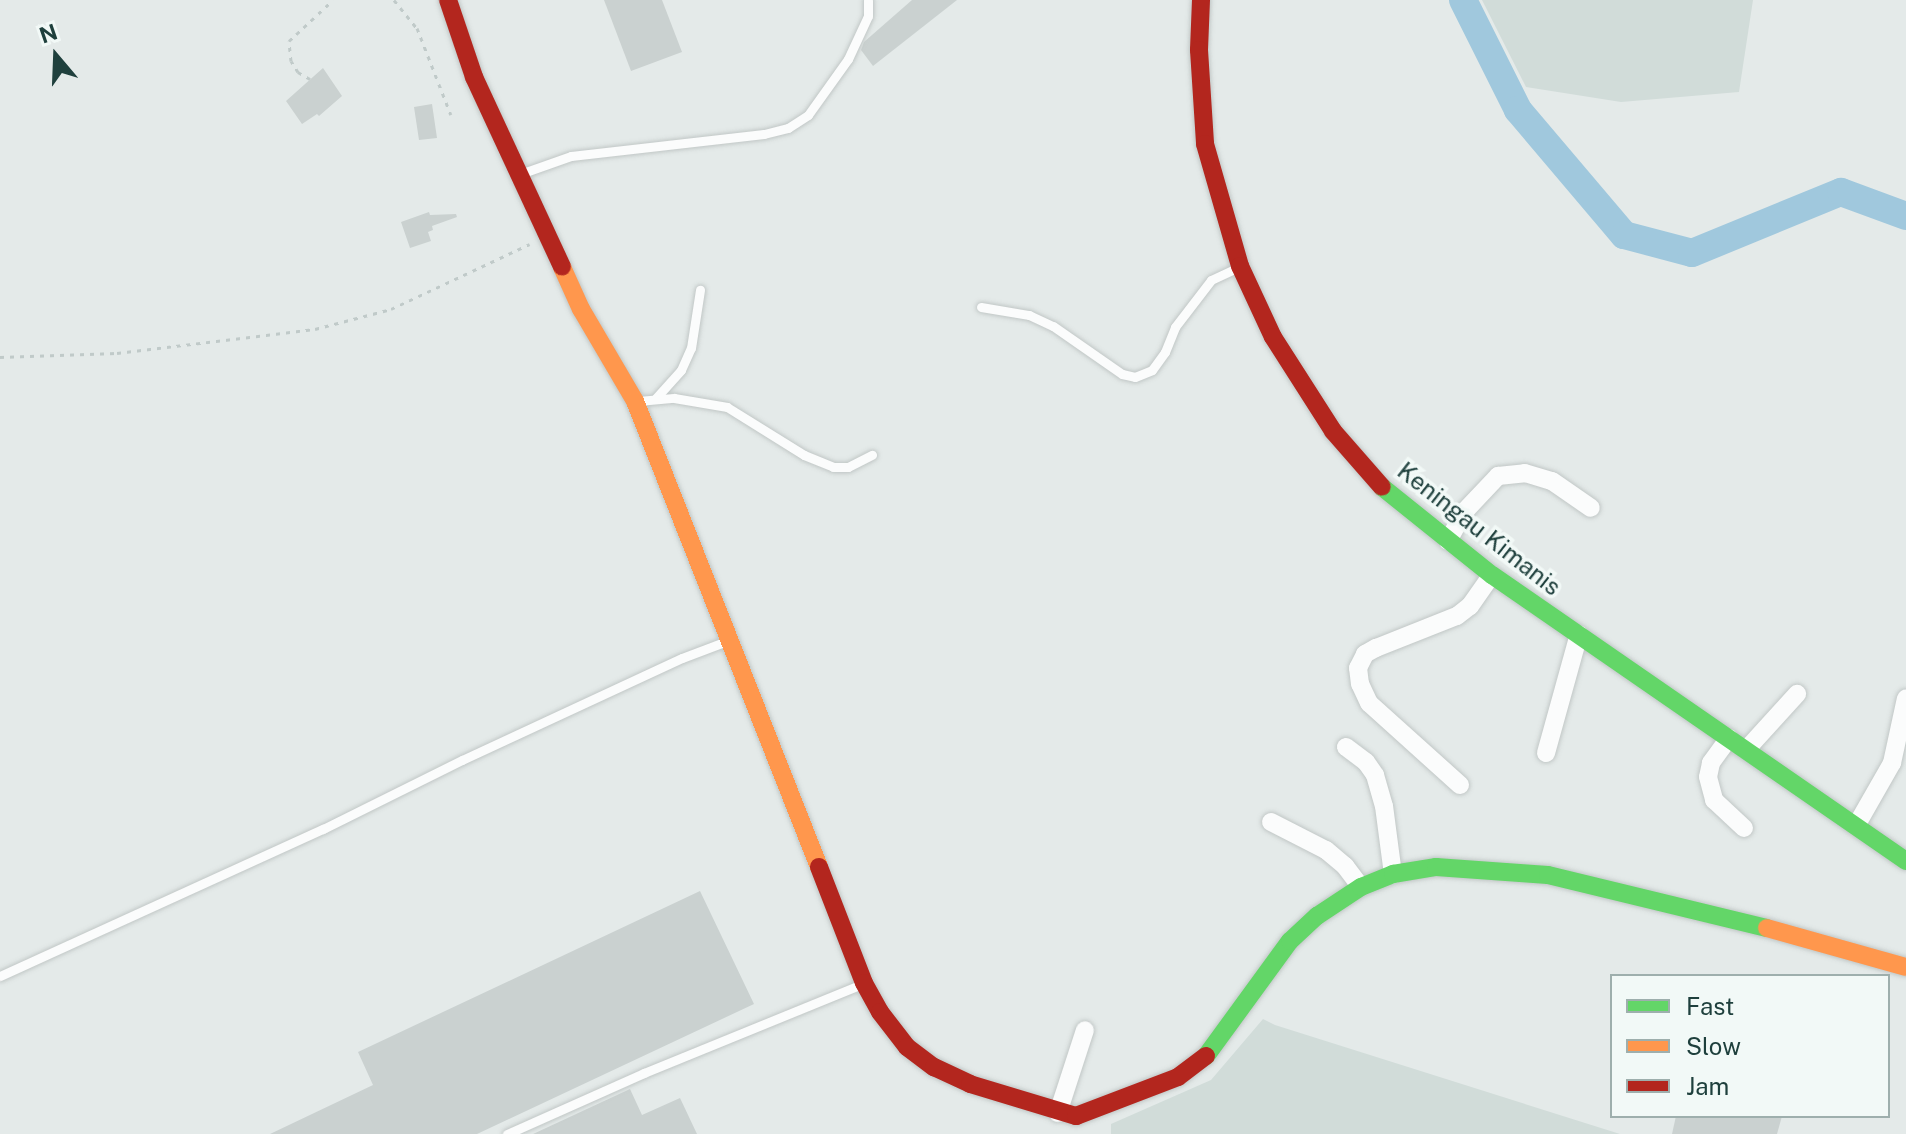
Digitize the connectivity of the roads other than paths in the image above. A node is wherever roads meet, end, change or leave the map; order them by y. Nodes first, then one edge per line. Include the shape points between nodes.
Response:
1 (448, 0) edge
2 (868, 0) edge
3 (1201, 0) edge
4 (520, 174) junction
5 (1240, 266) junction
6 (700, 290) dead end
7 (981, 307) dead end
8 (655, 399) junction
9 (635, 401) junction
10 (872, 455) dead end
11 (1591, 508) dead end
12 (1448, 541) junction
13 (1492, 575) junction
14 (1579, 634) junction
15 (731, 640) junction
16 (1797, 694) dead end
17 (1906, 698) edge
18 (1729, 738) junction
19 (1346, 747) dead end
20 (1746, 750) junction
21 (1546, 753) dead end
22 (1460, 785) dead end
23 (1271, 822) dead end
24 (1856, 826) junction
25 (1744, 828) dead end
26 (1906, 861) edge
27 (1393, 874) junction
28 (1361, 887) junction
29 (1906, 967) edge
30 (0, 976) edge
31 (864, 983) junction
32 (1085, 1030) dead end
33 (1071, 1121) edge
34 (507, 1134) edge

1 - 4 street via 474,77
2 - 4 lane via 868,16 848,59 808,115 788,128 571,156
3 - 5 street, Keningau Kimanis via 1205,144
4 - 9 street via 581,309
5 - 7 lane via 1211,280 1175,327 1152,370 1135,377 1029,315
5 - 12 street, Keningau Kimanis via 1273,337 1333,431 1388,493
6 - 8 lane via 691,348 681,370
8 - 9 lane
8 - 10 lane via 727,407 833,467 848,467
9 - 15 street
11 - 12 street via 1552,481 1525,473 1498,476 1464,512
12 - 13 street, Keningau Kimanis
13 - 14 street, Keningau Kimanis
13 - 22 street via 1457,616 1376,648 1365,654 1358,668 1369,703
14 - 18 street, Keningau Kimanis
14 - 21 street
15 - 30 lane via 669,664 310,836
15 - 31 street
16 - 20 street
17 - 24 street via 1892,763
18 - 20 street, Keningau Kimanis
18 - 25 street via 1708,777 1714,800
19 - 27 street via 1375,775
20 - 24 street, Keningau Kimanis
23 - 28 street via 1326,850
24 - 26 street, Keningau Kimanis
27 - 28 street
27 - 29 street via 1436,867 1548,875 1706,911
28 - 33 street via 1290,941 1200,1062 1166,1083
31 - 33 street via 907,1047 934,1067
31 - 34 lane
32 - 33 street

